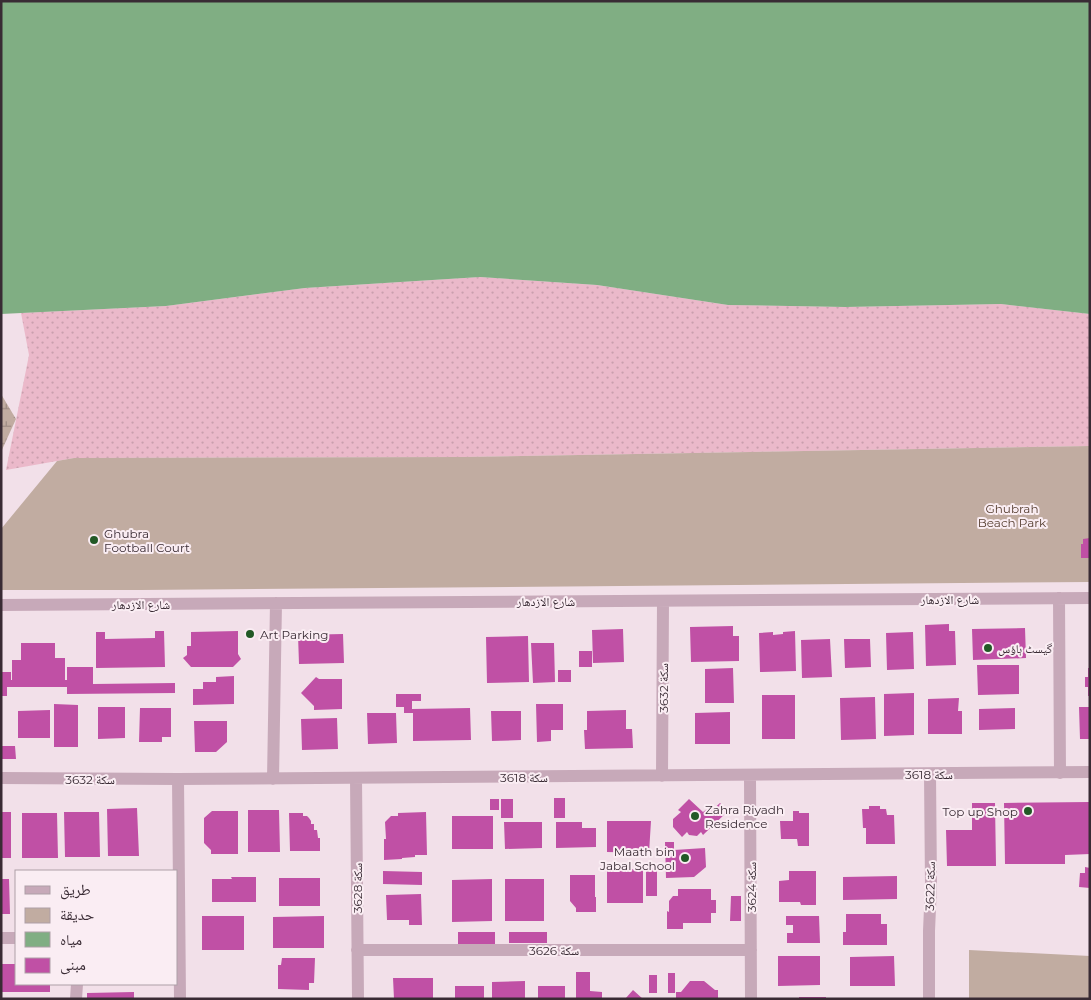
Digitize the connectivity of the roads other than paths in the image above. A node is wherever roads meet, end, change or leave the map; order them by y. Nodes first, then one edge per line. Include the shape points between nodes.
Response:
1 (1060, 598) junction
2 (1090, 598) edge
3 (663, 601) junction
4 (276, 603) junction
5 (1, 604) edge
6 (1090, 772) edge
7 (1060, 773) junction
8 (930, 774) junction
9 (750, 775) junction
10 (662, 776) junction
11 (1, 778) edge
12 (356, 778) junction
13 (273, 779) junction
14 (178, 780) junction
15 (1, 938) edge
16 (15, 938) edge
17 (178, 940) edge
18 (357, 950) junction
19 (751, 950) junction
20 (76, 985) edge
21 (76, 999) edge
22 (180, 999) edge
23 (358, 999) edge
24 (751, 999) edge
25 (929, 999) edge

1 - 2 street, شارع الازدهار
1 - 3 street, شارع الازدهار
1 - 7 street
3 - 4 street, شارع الازدهار
3 - 10 street, سكة 3632
4 - 5 street, شارع الازدهار
4 - 13 street
6 - 7 street, سكة 3618
7 - 8 street, سكة 3618
8 - 9 street, سكة 3618
8 - 25 street, سكة 3622
9 - 10 street, سكة 3618
9 - 19 street, سكة 3624
10 - 12 street, سكة 3618
11 - 14 street, سكة 3632
12 - 13 street, سكة 3618
12 - 18 street, سكة 3628
13 - 14 street, سكة 3618
14 - 17 street
15 - 16 street
17 - 22 street
18 - 19 street, سكة 3626
18 - 23 street, سكة 3628
19 - 24 street, سكة 3624
20 - 21 street

